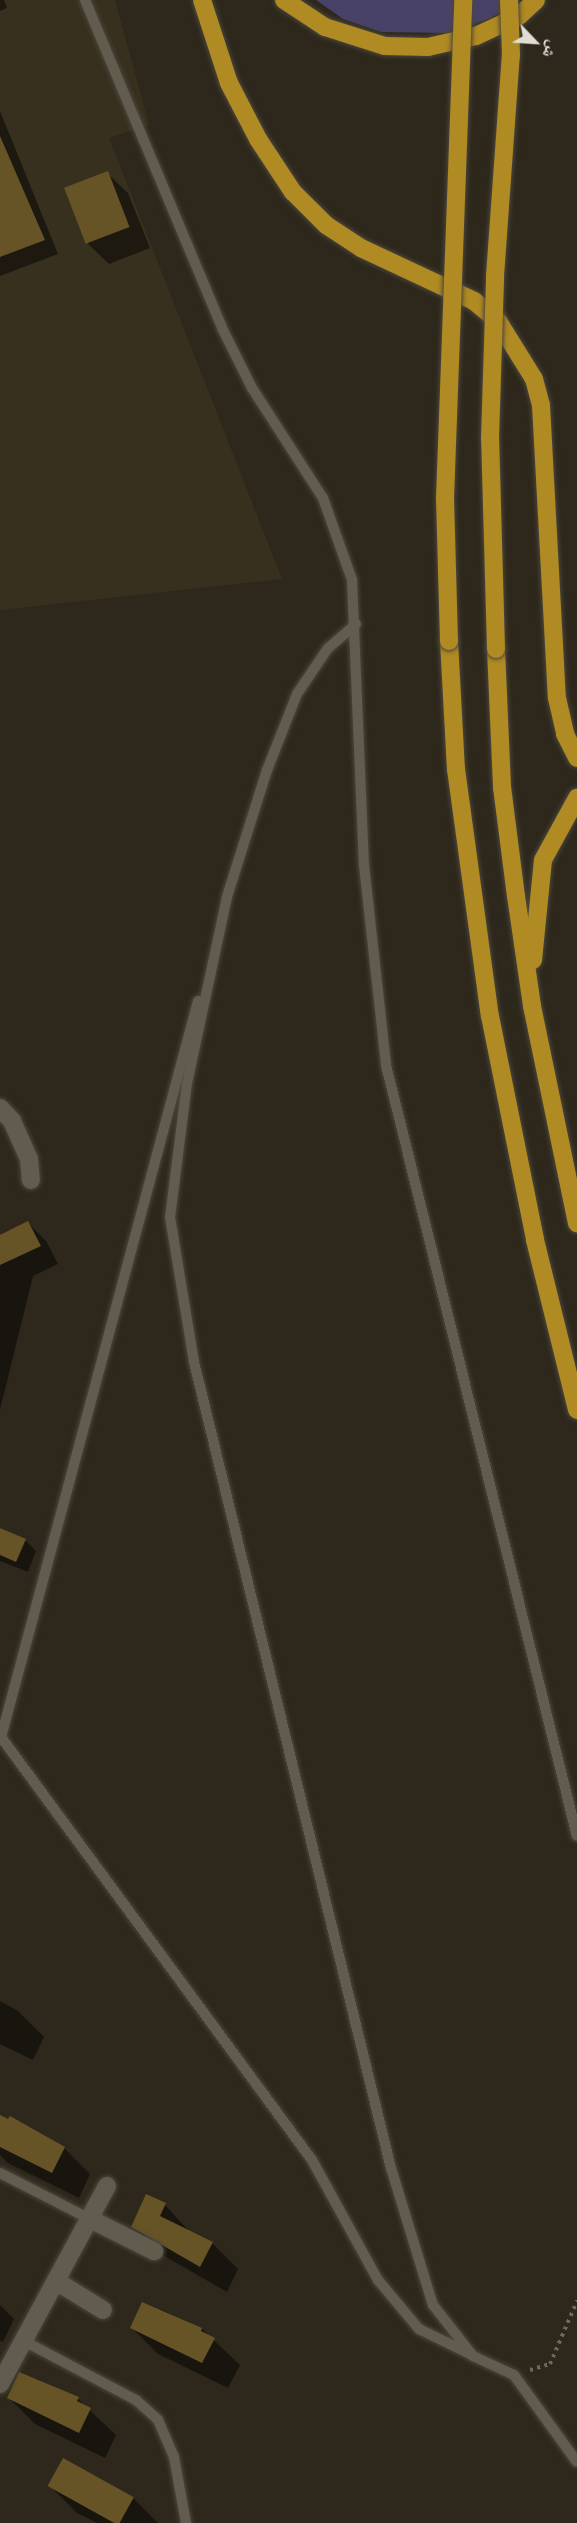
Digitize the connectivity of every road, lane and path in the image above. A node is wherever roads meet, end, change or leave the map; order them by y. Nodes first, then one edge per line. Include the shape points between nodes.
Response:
1 (85, 0) edge
2 (202, 0) edge
3 (284, 0) edge
4 (463, 0) edge
5 (509, 0) edge
6 (536, 0) edge
7 (356, 624) junction
8 (577, 758) edge
9 (577, 798) edge
10 (227, 897) junction
11 (532, 1006) junction
12 (0, 1108) edge
13 (31, 1180) dead end
14 (577, 1223) edge
15 (577, 1410) edge
16 (577, 1836) edge
17 (0, 2173) edge
18 (107, 2186) dead end
19 (90, 2218) junction
20 (154, 2252) dead end
21 (56, 2281) junction
22 (577, 2301) edge
23 (103, 2310) dead end
24 (22, 2340) junction
25 (473, 2356) junction
26 (514, 2375) junction
27 (1, 2380) edge
28 (577, 2462) edge
29 (186, 2523) edge

1 - 7 lane via 222,328 252,388 323,498 352,580
2 - 8 highway via 229,83 258,139 293,192 326,225 361,248 474,301 498,321 534,378 541,405 557,698 565,734
3 - 6 highway via 324,27 385,46 428,46 476,36 519,16
4 - 15 highway, bridge via 445,499 456,769 490,1016 535,1240
5 - 11 highway, bridge via 511,55 495,276 490,439 502,787
7 - 10 lane via 328,648 297,694 267,770
7 - 16 lane via 364,865 386,1065
9 - 11 highway via 543,860 535,916
10 - 25 lane via 187,1083 170,1216 194,1362 391,2168 432,2305
10 - 25 lane via 1,1737 312,2160 378,2280 419,2329
11 - 14 highway
12 - 13 street via 12,1121 29,1159
17 - 19 lane
18 - 19 street
19 - 20 street
19 - 21 street
21 - 23 street
21 - 24 street
22 - 26 path via 550,2364
24 - 27 street
24 - 29 lane via 136,2400 158,2420 174,2457
25 - 26 lane
26 - 28 lane

